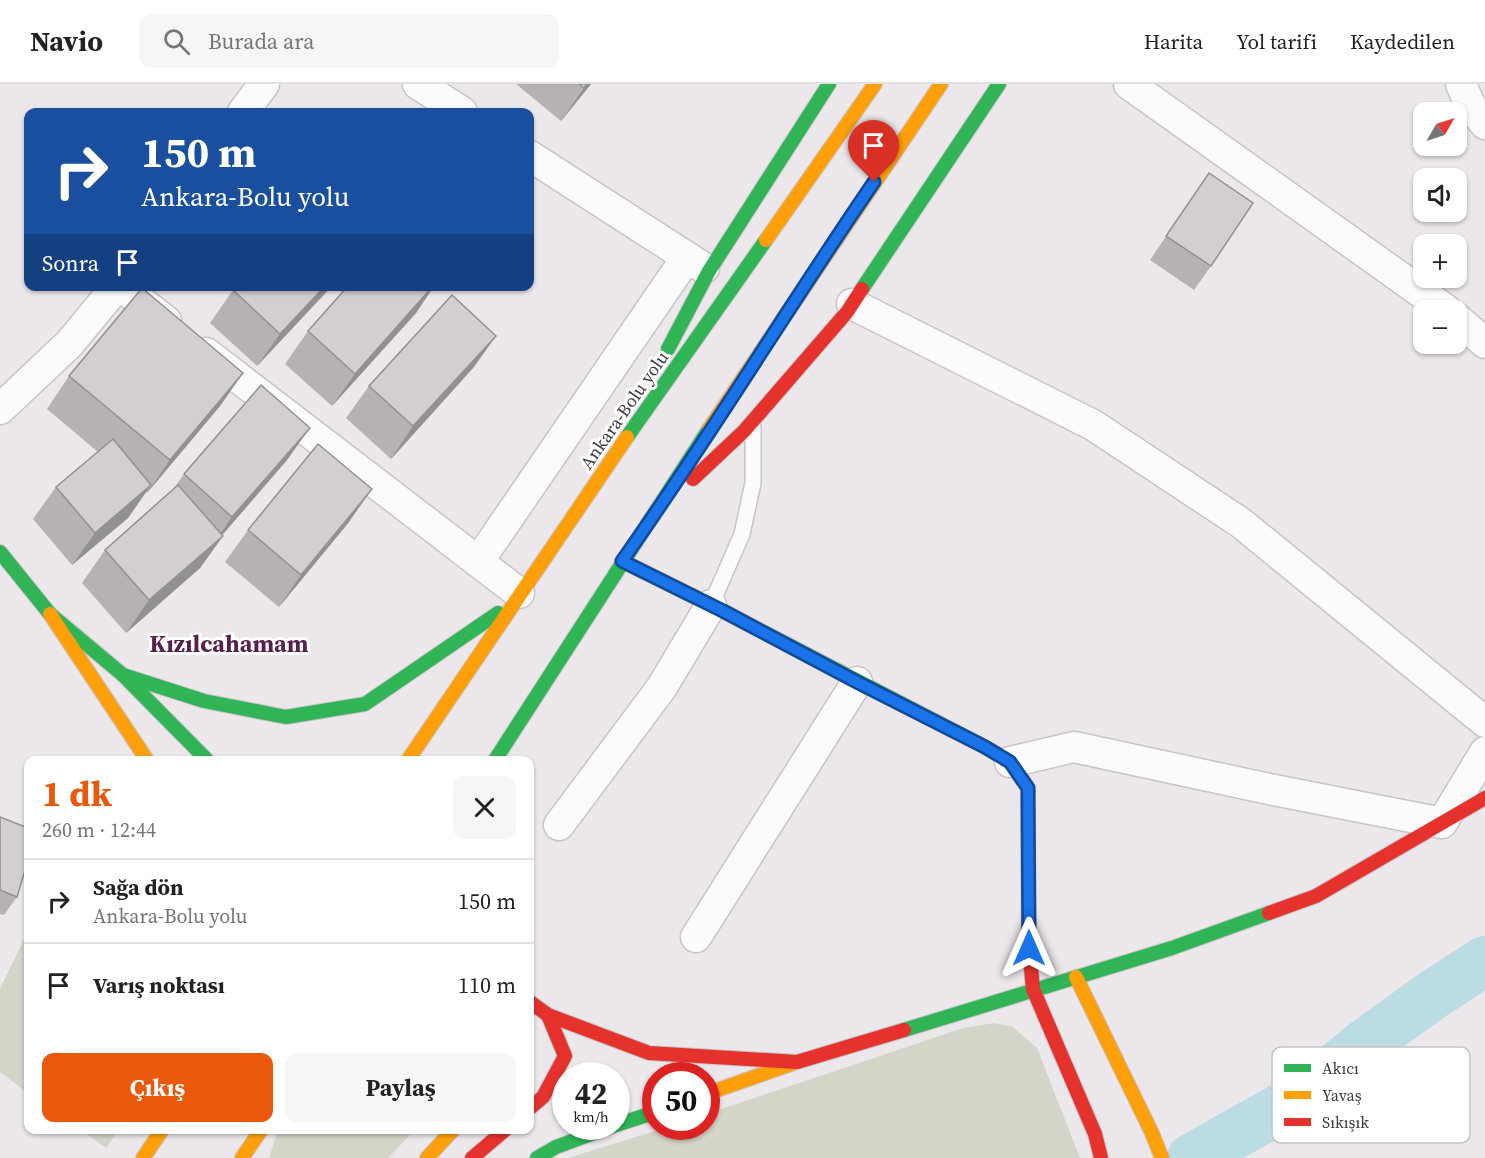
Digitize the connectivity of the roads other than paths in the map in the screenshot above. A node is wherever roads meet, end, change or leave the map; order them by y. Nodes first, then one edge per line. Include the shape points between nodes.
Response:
1 (264, 84) edge
2 (418, 84) edge
3 (829, 84) edge
4 (875, 84) edge
5 (941, 84) edge
6 (999, 84) edge
7 (1129, 84) edge
8 (1461, 84) edge
9 (246, 108) edge
10 (456, 108) edge
11 (1485, 124) edge
12 (534, 159) edge
13 (698, 264) junction
14 (115, 291) edge
15 (126, 291) edge
16 (1432, 300) edge
17 (852, 304) junction
18 (1467, 327) edge
19 (1485, 343) edge
20 (0, 409) edge
21 (753, 420) junction
22 (600, 476) junction
23 (656, 513) junction
24 (0, 552) edge
25 (622, 561) junction
26 (478, 562) junction
27 (517, 597) junction
28 (711, 605) junction
29 (50, 615) junction
30 (123, 675) junction
31 (857, 682) junction
32 (542, 687) junction
33 (452, 694) junction
34 (1485, 722) edge
35 (402, 744) dead end
36 (518, 750) dead end
37 (1485, 752) edge
38 (144, 756) edge
39 (203, 756) edge
40 (411, 756) edge
41 (498, 756) edge
42 (1010, 762) junction
43 (1485, 798) edge
44 (1442, 823) junction
45 (559, 825) dead end
46 (696, 937) dead end
47 (1076, 977) junction
48 (1033, 989) junction
49 (534, 1005) edge
50 (548, 1015) junction
51 (796, 1062) junction
52 (720, 1089) edge
53 (534, 1105) edge
54 (149, 1134) edge
55 (159, 1134) edge
56 (259, 1134) edge
57 (260, 1134) edge
58 (449, 1134) edge
59 (500, 1134) edge
60 (576, 1140) edge
61 (143, 1158) edge
62 (242, 1158) edge
63 (255, 1158) edge
64 (426, 1158) edge
65 (472, 1158) edge
66 (537, 1158) edge
67 (1101, 1158) edge
68 (1162, 1158) edge

1 - 9 street
2 - 10 street
3 - 13 main road
4 - 22 main road, Ankara-Bolu yolu
5 - 23 main road via 820,260
6 - 17 main road
7 - 16 street
8 - 11 street via 1470,105
12 - 13 street
13 - 22 main road via 657,368
13 - 26 street
14 - 20 street via 69,344
15 - 26 street
17 - 21 main road
17 - 34 street via 1113,438 1241,523
18 - 19 street
21 - 23 main road
21 - 28 lane via 753,483 742,534
22 - 27 main road, Ankara-Bolu yolu
23 - 25 main road
24 - 29 main road
25 - 28 main road
25 - 32 main road
26 - 27 street
27 - 30 main road via 365,704 286,717 204,701
27 - 33 main road, Ankara-Bolu yolu
28 - 31 main road
28 - 45 street via 662,687
29 - 30 main road
29 - 38 main road
30 - 39 main road
31 - 42 main road
31 - 46 street
32 - 36 main road
32 - 41 main road
33 - 35 main road
33 - 40 main road, Ankara-Bolu yolu
37 - 44 street
42 - 44 street via 1074,747
42 - 48 main road via 1028,788
43 - 44 main road
44 - 47 main road via 1316,896 1172,948
47 - 48 main road
47 - 68 main road
48 - 51 main road
48 - 67 main road via 1095,1134
49 - 50 main road
50 - 51 main road via 649,1053
50 - 53 main road via 565,1056 543,1097
51 - 52 main road
54 - 61 main road
55 - 61 main road
56 - 62 main road
57 - 63 main road
58 - 64 main road
59 - 65 main road
60 - 66 main road

